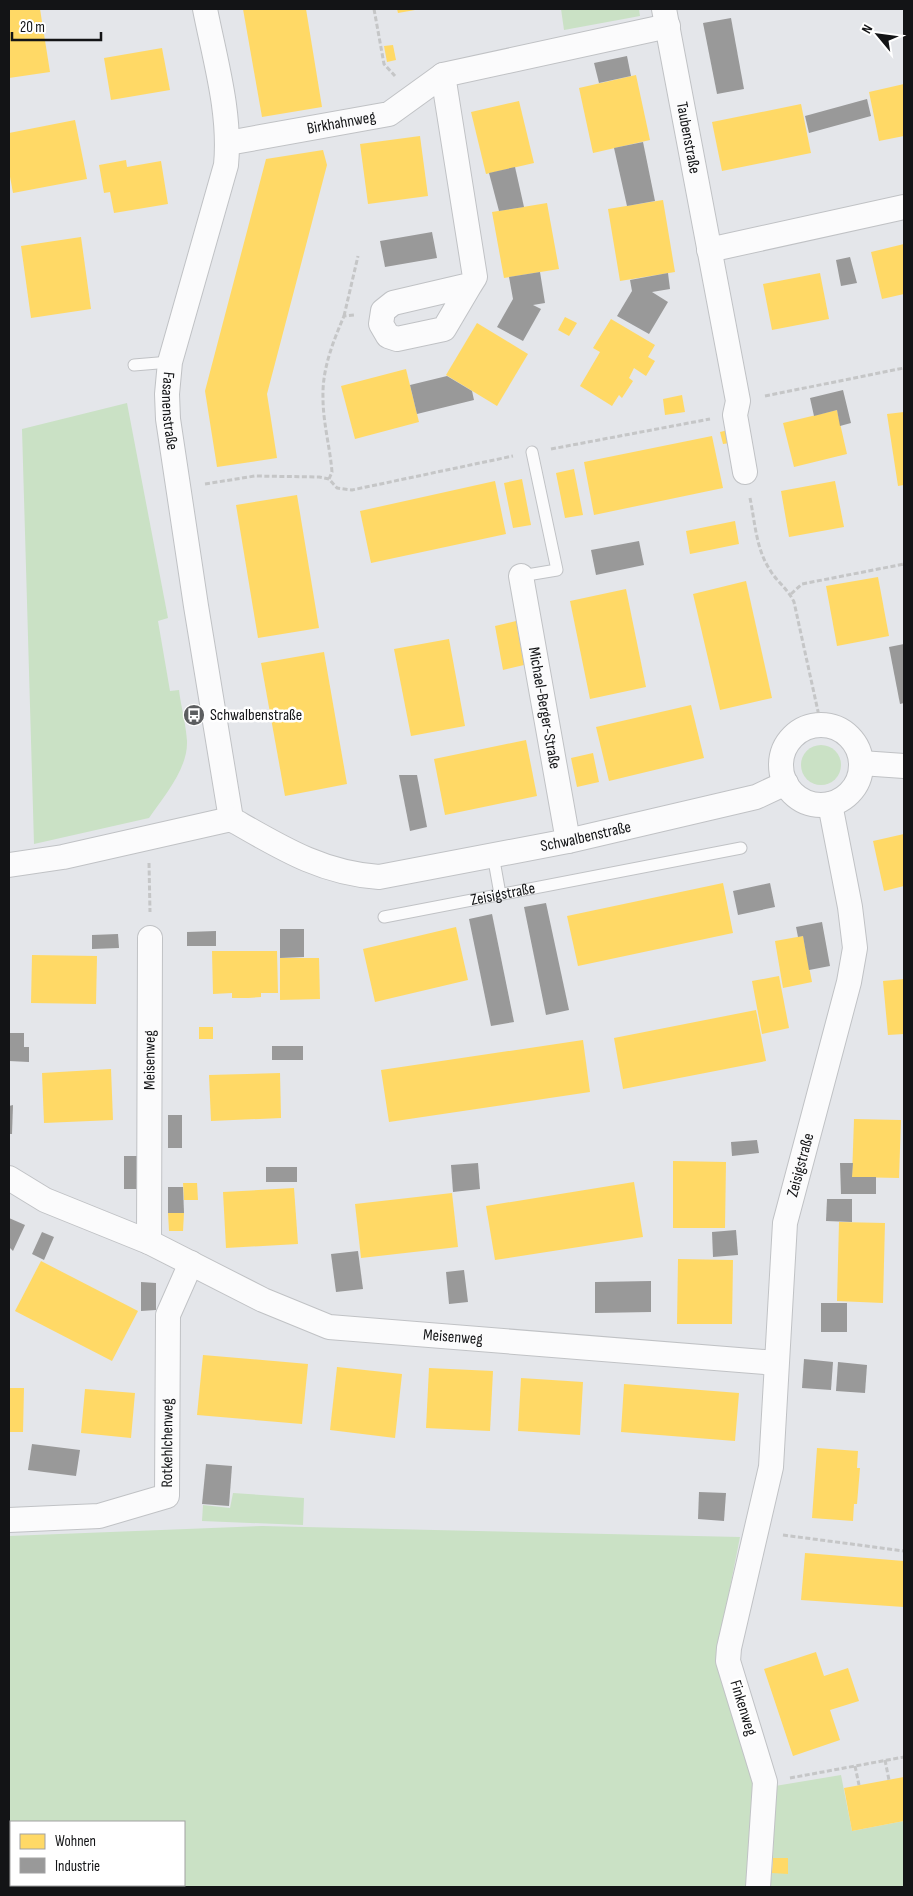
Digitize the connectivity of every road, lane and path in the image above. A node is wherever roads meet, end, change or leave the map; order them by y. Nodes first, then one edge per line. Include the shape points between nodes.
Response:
1 (205, 9) edge
2 (374, 9) edge
3 (666, 17) edge
4 (443, 75) junction
5 (411, 96) junction
6 (228, 143) junction
7 (904, 207) edge
8 (709, 250) junction
9 (358, 256) dead end
10 (470, 284) junction
11 (383, 311) junction
12 (344, 316) junction
13 (170, 362) junction
14 (134, 365) dead end
15 (904, 368) edge
16 (737, 408) junction
17 (532, 452) junction
18 (745, 472) joint
19 (329, 479) junction
20 (178, 488) junction
21 (904, 564) edge
22 (521, 576) joint
23 (791, 594) junction
24 (821, 725) junction
25 (861, 763) junction
26 (904, 766) edge
27 (786, 783) junction
28 (830, 804) junction
29 (231, 819) junction
30 (149, 838) junction
31 (568, 841) junction
32 (741, 848) dead end
33 (493, 855) junction
34 (9, 865) edge
35 (500, 894) junction
36 (384, 917) dead end
37 (150, 938) joint
38 (9, 1178) edge
39 (149, 1242) junction
40 (191, 1263) junction
41 (776, 1362) junction
42 (9, 1520) edge
43 (756, 1531) junction
44 (904, 1551) edge
45 (904, 1757) edge
46 (885, 1760) junction
47 (855, 1766) junction
48 (889, 1780) dead end
49 (765, 1782) junction
50 (859, 1785) dead end
51 (758, 1887) edge

1 - 6 street, Fasanenstraße via 227,118
2 - 5 path via 384,64
3 - 4 street, Birkhahnweg
3 - 8 street, Taubenstraße
4 - 5 street, Birkhahnweg
4 - 10 street via 475,277
5 - 6 street, Birkhahnweg via 389,114
6 - 13 street, Fasanenstraße via 226,166
7 - 8 street
8 - 16 street, Taubenstraße
9 - 12 path
10 - 11 street via 393,303
10 - 11 street via 444,329 397,339 388,336 381,324
11 - 12 path
12 - 19 path via 332,343 322,397 332,472
13 - 14 lane
13 - 20 street, Fasanenstraße via 168,419
15 - 16 path
16 - 17 path
16 - 18 street, Taubenstraße
17 - 19 path via 352,490 337,488
17 - 22 lane via 557,570
18 - 23 path via 762,556 770,572
19 - 20 path via 255,476
20 - 29 street, Fasanenstraße
21 - 23 path via 802,584
22 - 31 street, Michael-Berger-Straße
23 - 24 path
24 - 25 street via 840,729 850,737 858,748
24 - 27 street via 800,730 790,739 783,751 781,764
25 - 26 street
25 - 28 street via 854,788
27 - 28 street via 797,797 808,803
27 - 31 street, Schwalbenstraße via 756,797
28 - 41 street, Zeisigstraße via 849,898 855,948 849,982 785,1223
29 - 30 street
29 - 33 street, Schwalbenstraße via 278,846 351,875 378,877
30 - 34 street
30 - 37 path
31 - 33 street, Schwalbenstraße
32 - 35 lane, Zeisigstraße
33 - 35 lane
35 - 36 lane, Zeisigstraße
37 - 39 street, Meisenweg
38 - 39 street, Meisenweg via 45,1200
39 - 40 street, Meisenweg
40 - 41 street, Meisenweg via 263,1300 329,1327
40 - 42 street, Rotkehlchenweg via 168,1315 167,1496 99,1516
41 - 43 street, Zeisigstraße via 771,1468
43 - 44 path
43 - 49 street, Finkenweg via 728,1661
45 - 46 path
46 - 47 path
46 - 48 path
47 - 49 path
47 - 50 path
49 - 51 street, Finkenweg

